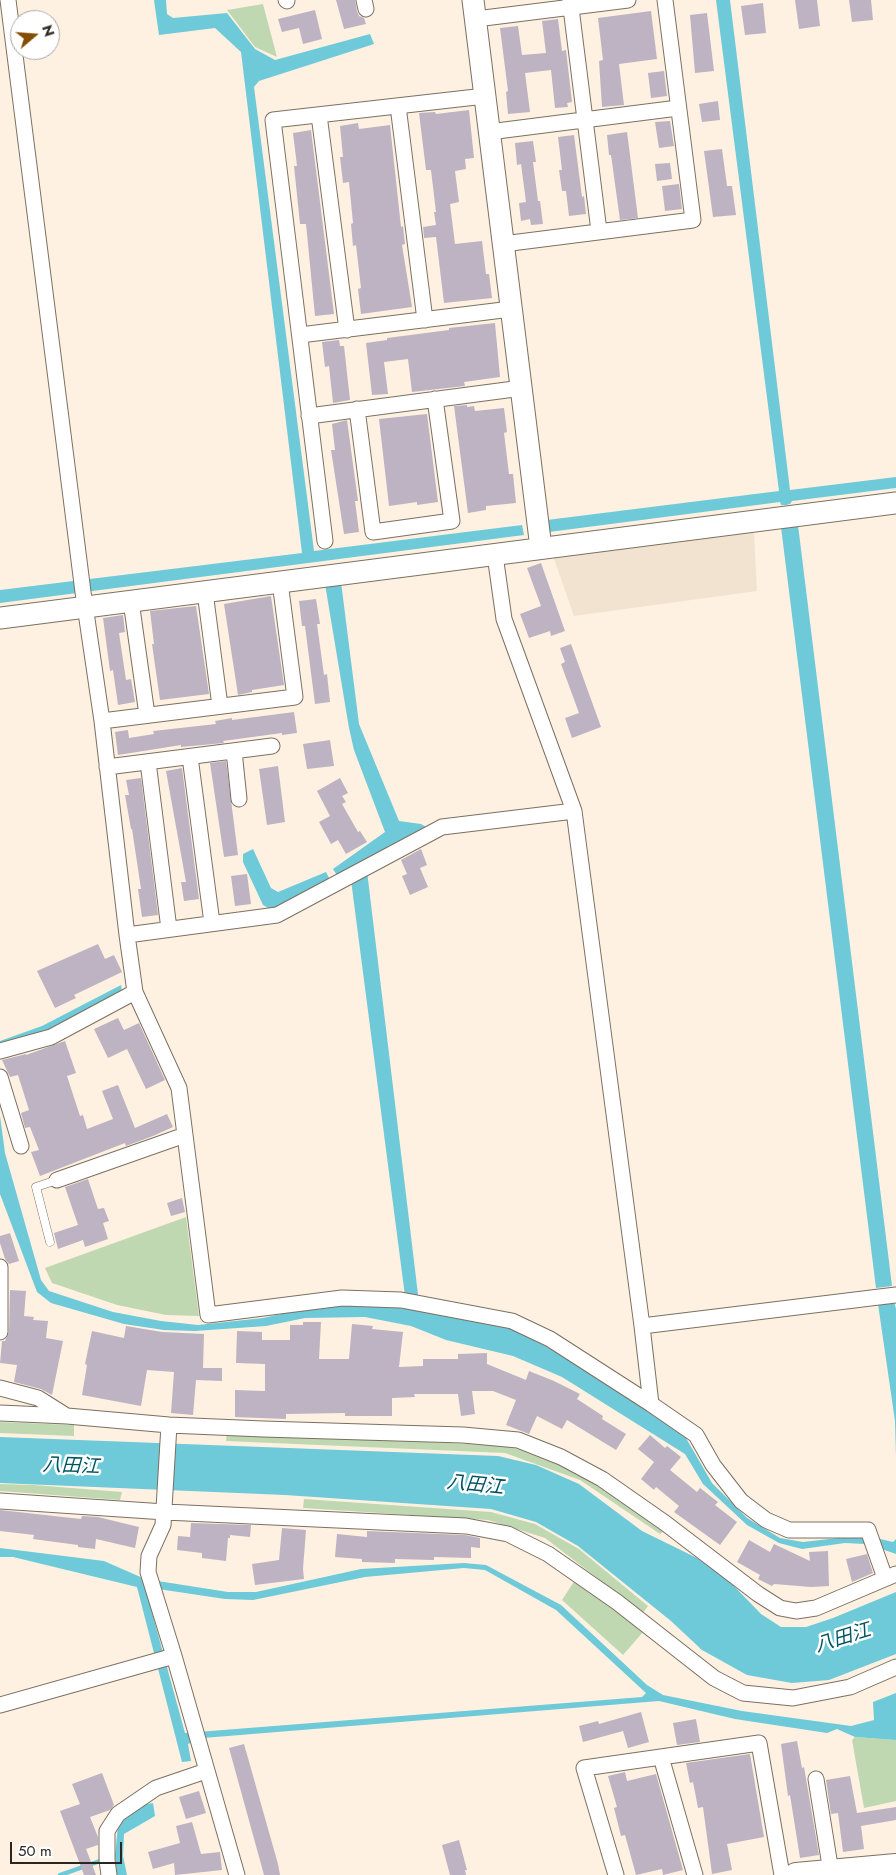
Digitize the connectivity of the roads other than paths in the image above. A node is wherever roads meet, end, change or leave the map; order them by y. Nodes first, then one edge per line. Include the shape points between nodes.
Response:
1 (8, 0) edge
2 (628, 0) edge
3 (665, 0) edge
4 (570, 4) edge
5 (474, 9) edge
6 (485, 96) junction
7 (398, 106) junction
8 (678, 108) junction
9 (319, 115) junction
10 (585, 120) junction
11 (489, 132) junction
12 (599, 231) junction
13 (503, 244) junction
14 (511, 310) junction
15 (425, 320) junction
16 (347, 330) junction
17 (300, 335) junction
18 (522, 388) junction
19 (435, 399) junction
20 (357, 409) junction
21 (309, 416) junction
22 (896, 503) edge
23 (325, 541) dead end
24 (542, 548) junction
25 (495, 555) junction
26 (280, 582) junction
27 (205, 592) junction
28 (83, 593) junction
29 (131, 601) junction
30 (0, 618) edge
31 (220, 706) junction
32 (146, 715) junction
33 (102, 721) junction
34 (272, 746) dead end
35 (234, 751) junction
36 (190, 756) junction
37 (148, 762) junction
38 (107, 768) junction
39 (239, 798) dead end
40 (574, 811) junction
41 (212, 923) junction
42 (169, 929) junction
43 (127, 934) junction
44 (135, 992) junction
45 (0, 1051) edge
46 (0, 1077) edge
47 (185, 1135) junction
48 (20, 1146) dead end
49 (57, 1180) joint
50 (50, 1242) dead end
51 (0, 1267) edge
52 (896, 1294) edge
53 (642, 1326) junction
54 (0, 1332) edge
55 (0, 1388) edge
56 (651, 1404) junction
57 (0, 1413) edge
58 (67, 1416) junction
59 (169, 1425) junction
60 (0, 1501) edge
61 (165, 1512) junction
62 (890, 1576) edge
63 (174, 1656) junction
64 (896, 1667) edge
65 (0, 1705) edge
66 (661, 1757) junction
67 (206, 1771) junction
68 (816, 1779) dead end
69 (896, 1866) edge
70 (831, 1872) junction
71 (109, 1875) edge
72 (237, 1875) edge
73 (616, 1875) edge
74 (695, 1875) edge
75 (782, 1875) edge
76 (796, 1875) edge

1 - 28 street
2 - 4 street
3 - 8 street
4 - 5 street
4 - 10 street
5 - 6 street
6 - 7 street
6 - 11 street
7 - 9 street
7 - 15 street
8 - 10 street
8 - 12 street via 693,220
9 - 16 street
9 - 17 street via 273,120
10 - 11 street
10 - 12 street
11 - 13 street
12 - 13 street
13 - 14 street
14 - 15 street
14 - 18 street
15 - 16 street
16 - 17 street
17 - 21 street
18 - 19 street
18 - 24 street
19 - 20 street
19 - 20 street via 452,521 373,532
20 - 21 street
21 - 23 street
22 - 24 street
24 - 25 street
25 - 26 street
25 - 40 street via 504,619
26 - 27 street
26 - 31 street via 295,698
27 - 29 street
27 - 31 street
28 - 29 street
28 - 30 street
28 - 33 street
29 - 32 street
31 - 32 street
32 - 33 street
33 - 38 street
34 - 35 street
35 - 36 street
35 - 39 street
36 - 37 street
36 - 41 street
37 - 38 street
37 - 42 street
38 - 43 street
40 - 41 street via 442,827 277,915
40 - 53 street
41 - 42 street
42 - 43 street
43 - 44 street
44 - 45 street via 51,1037
44 - 47 street via 179,1088
46 - 48 street
47 - 49 street
47 - 56 street via 208,1315 342,1298 401,1300 512,1321 550,1339
49 - 50 lane via 36,1187
51 - 54 street
52 - 53 street
53 - 56 street
55 - 58 street via 38,1398
56 - 62 street via 696,1435 713,1466 741,1501 766,1520 789,1530 868,1530
57 - 58 street
58 - 59 street
59 - 61 street
59 - 62 street via 464,1434 518,1440 562,1456 602,1479 780,1608 796,1611 816,1608
60 - 61 street
61 - 63 street via 163,1526 149,1556 148,1572
61 - 64 street via 466,1526 508,1534 548,1554 617,1602 714,1678 744,1692 793,1698 850,1687
63 - 65 street
63 - 67 street
66 - 73 street via 584,1768
66 - 74 street
66 - 75 street via 759,1743
67 - 71 street via 156,1788 118,1814 107,1831
67 - 72 street
68 - 70 street
69 - 70 main road
70 - 76 main road

